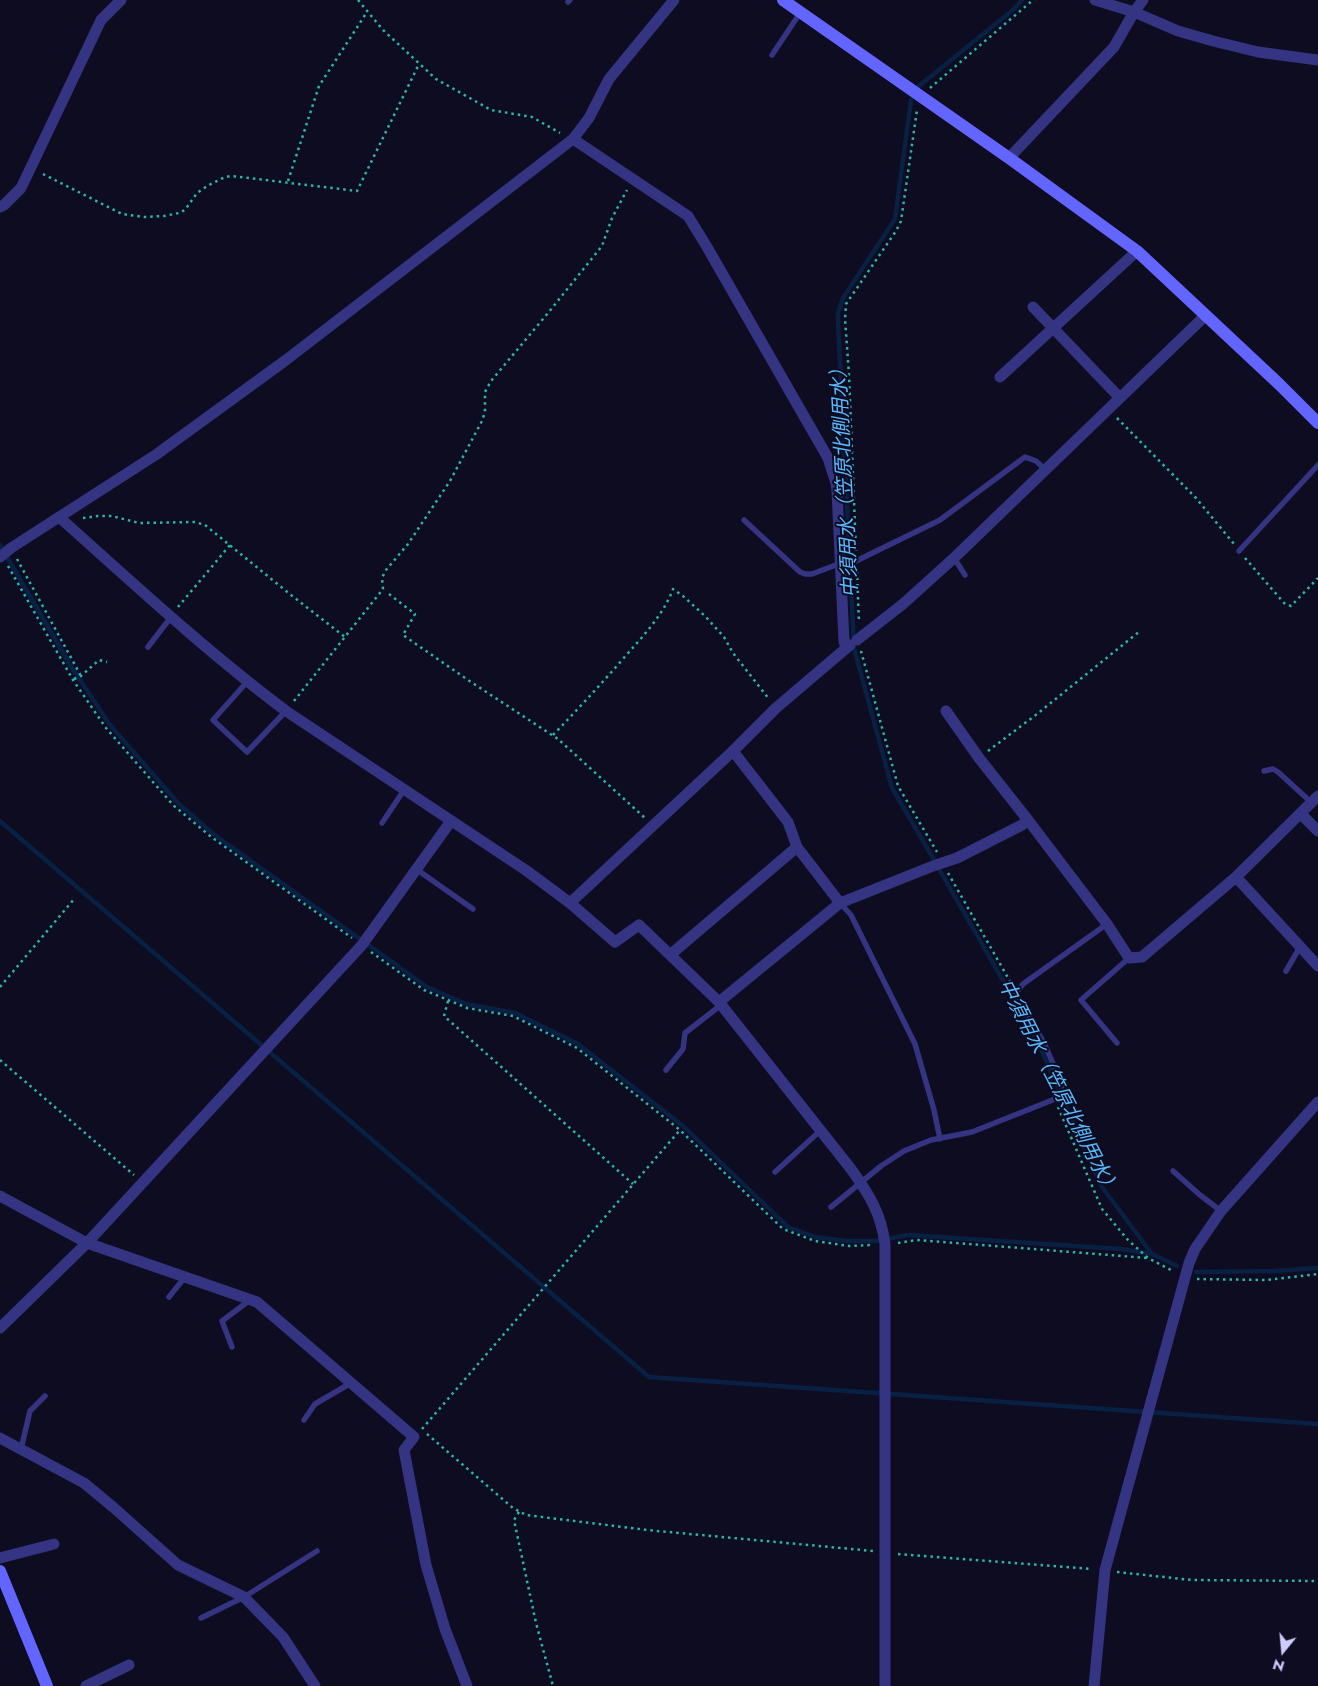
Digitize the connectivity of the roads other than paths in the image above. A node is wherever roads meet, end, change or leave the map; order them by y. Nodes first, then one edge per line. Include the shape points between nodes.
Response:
1 (120, 0) edge
2 (674, 0) edge
3 (783, 0) edge
4 (1095, 0) edge
5 (1143, 0) edge
6 (801, 12) junction
7 (1134, 12) junction
8 (772, 54) dead end
9 (1318, 60) edge
10 (573, 139) junction
11 (1009, 158) junction
12 (0, 207) edge
13 (1137, 251) junction
14 (1033, 307) dead end
15 (1206, 315) junction
16 (1054, 328) junction
17 (1000, 377) dead end
18 (1120, 398) junction
19 (1318, 423) edge
20 (1318, 465) edge
21 (1046, 470) junction
22 (59, 517) junction
23 (744, 520) dead end
24 (1239, 551) road end
25 (4, 554) edge
26 (954, 558) junction
27 (841, 564) junction
28 (965, 575) dead end
29 (171, 617) junction
30 (854, 646) junction
31 (148, 647) dead end
32 (247, 682) junction
33 (286, 711) junction
34 (946, 711) dead end
35 (733, 751) junction
36 (1264, 771) dead end
37 (404, 790) junction
38 (1315, 799) edge
39 (1301, 814) junction
40 (1028, 820) junction
41 (451, 821) junction
42 (382, 823) dead end
43 (1318, 831) edge
44 (797, 847) junction
45 (416, 869) junction
46 (1236, 877) junction
47 (570, 903) junction
48 (840, 903) junction
49 (473, 909) dead end
50 (1106, 924) junction
51 (1300, 946) junction
52 (670, 955) junction
53 (1129, 958) junction
54 (1318, 966) edge
55 (1286, 971) dead end
56 (720, 1003) junction
57 (1117, 1044) dead end
58 (666, 1070) dead end
59 (1318, 1102) edge
60 (821, 1130) junction
61 (940, 1138) junction
62 (1172, 1171) dead end
63 (774, 1172) dead end
64 (860, 1182) junction
65 (0, 1196) edge
66 (831, 1207) dead end
67 (1221, 1211) junction
68 (87, 1243) junction
69 (185, 1277) junction
70 (169, 1296) dead end
71 (250, 1300) junction
72 (0, 1328) edge
73 (232, 1347) dead end
74 (351, 1383) junction
75 (45, 1396) dead end
76 (304, 1420) dead end
77 (0, 1438) edge
78 (21, 1450) junction
79 (54, 1544) dead end
80 (317, 1551) dead end
81 (0, 1558) edge
82 (0, 1571) edge
83 (244, 1597) junction
84 (201, 1618) dead end
85 (129, 1665) dead end
86 (47, 1686) edge
87 (86, 1686) edge
88 (315, 1686) edge
89 (467, 1686) edge
90 (885, 1686) edge
91 (1094, 1686) edge

1 - 12 street via 101,20 20,188
2 - 10 street via 609,79 590,118
3 - 6 street
4 - 7 street
5 - 7 street
6 - 8 lane
6 - 11 street
7 - 9 street via 1213,42
7 - 11 street via 1114,47
10 - 22 street via 286,360 157,454
10 - 27 street via 688,216 828,458 837,490
11 - 13 street
13 - 15 street
13 - 16 street
14 - 16 street
15 - 18 street
15 - 19 street
16 - 17 street
16 - 18 street
18 - 21 street
20 - 24 lane
21 - 26 street
21 - 27 lane via 1025,457 940,520 856,561
22 - 25 street
22 - 29 street
23 - 27 lane via 800,572 812,574
26 - 28 lane
26 - 30 street
27 - 30 street via 844,641
29 - 31 lane
29 - 32 street
30 - 35 street via 776,708
32 - 33 street
32 - 33 lane via 213,720 248,752
33 - 37 street
34 - 40 street
35 - 44 street via 788,822
35 - 47 street
36 - 38 lane via 1273,769
37 - 41 street
37 - 42 lane
38 - 39 street
39 - 43 street
39 - 46 street
40 - 48 street via 957,858
40 - 50 street
41 - 45 street
41 - 47 street
44 - 48 street
44 - 52 street
45 - 49 lane
45 - 68 street via 362,945
46 - 51 street
46 - 53 street via 1142,957
47 - 52 street via 615,942 639,925
48 - 56 street
48 - 61 lane via 851,915 915,1044
50 - 53 street
50 - 61 lane via 1023,984 1016,993 1044,1043 1066,1093 972,1132
51 - 54 street
51 - 55 lane
52 - 56 street
53 - 57 lane via 1081,1000
56 - 58 lane via 686,1033 683,1049
56 - 60 street
59 - 67 street
60 - 63 lane
60 - 64 street
61 - 64 lane via 904,1151
62 - 67 lane
64 - 66 lane
64 - 90 street via 877,1211 885,1244
65 - 68 street
67 - 91 street via 1195,1249 1184,1276 1105,1570
68 - 69 street
68 - 72 street
69 - 70 lane
69 - 71 street
71 - 73 lane via 222,1321
71 - 74 street via 257,1302
74 - 76 lane via 315,1404
74 - 89 street via 418,1433 404,1450 426,1565 445,1629
75 - 78 lane via 30,1410
77 - 78 street
78 - 83 street via 84,1483 178,1564
79 - 81 street
80 - 83 lane
82 - 86 street
83 - 84 lane
83 - 88 street via 283,1637
85 - 87 street

